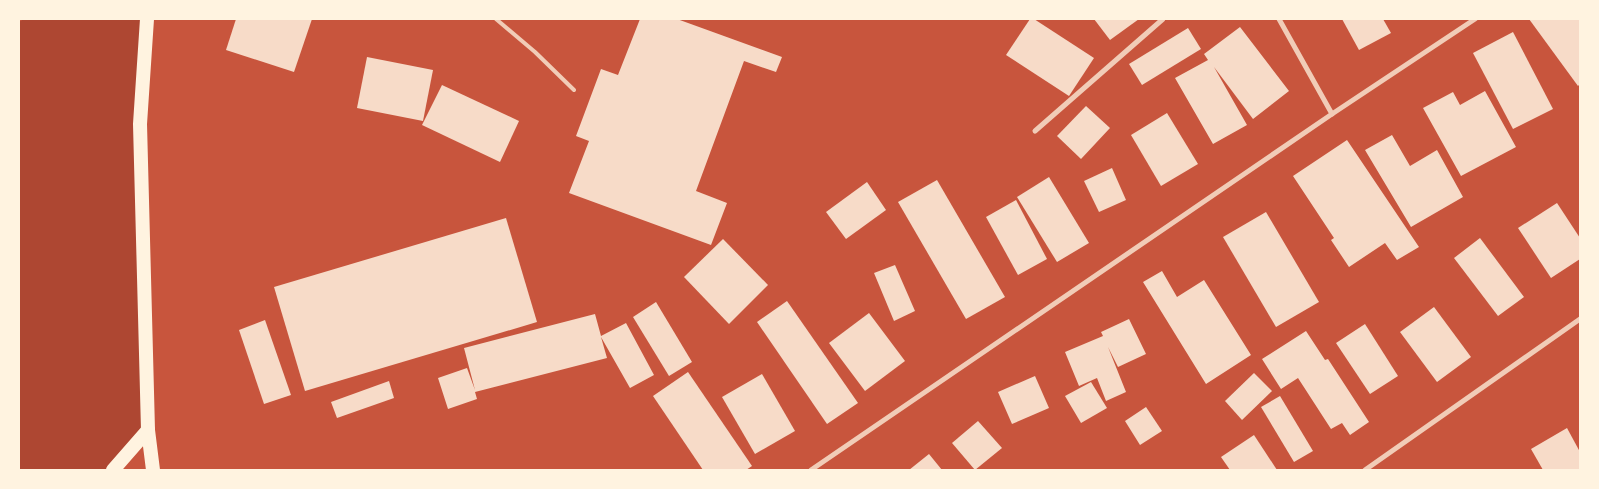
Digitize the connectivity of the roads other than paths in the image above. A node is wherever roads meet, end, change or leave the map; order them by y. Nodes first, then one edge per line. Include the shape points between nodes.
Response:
1 (147, 19) edge
2 (496, 19) edge
3 (1163, 19) edge
4 (1279, 19) edge
5 (1475, 19) edge
6 (574, 90) dead end
7 (1332, 114) junction
8 (1035, 132) dead end
9 (1580, 318) edge
10 (148, 430) junction
11 (113, 470) edge
12 (153, 470) edge
13 (810, 470) edge
14 (1365, 470) edge

1 - 10 highway via 140,124
2 - 6 lane
3 - 8 street
4 - 7 street
5 - 7 street
7 - 13 street
9 - 14 street
10 - 11 highway
10 - 12 highway

